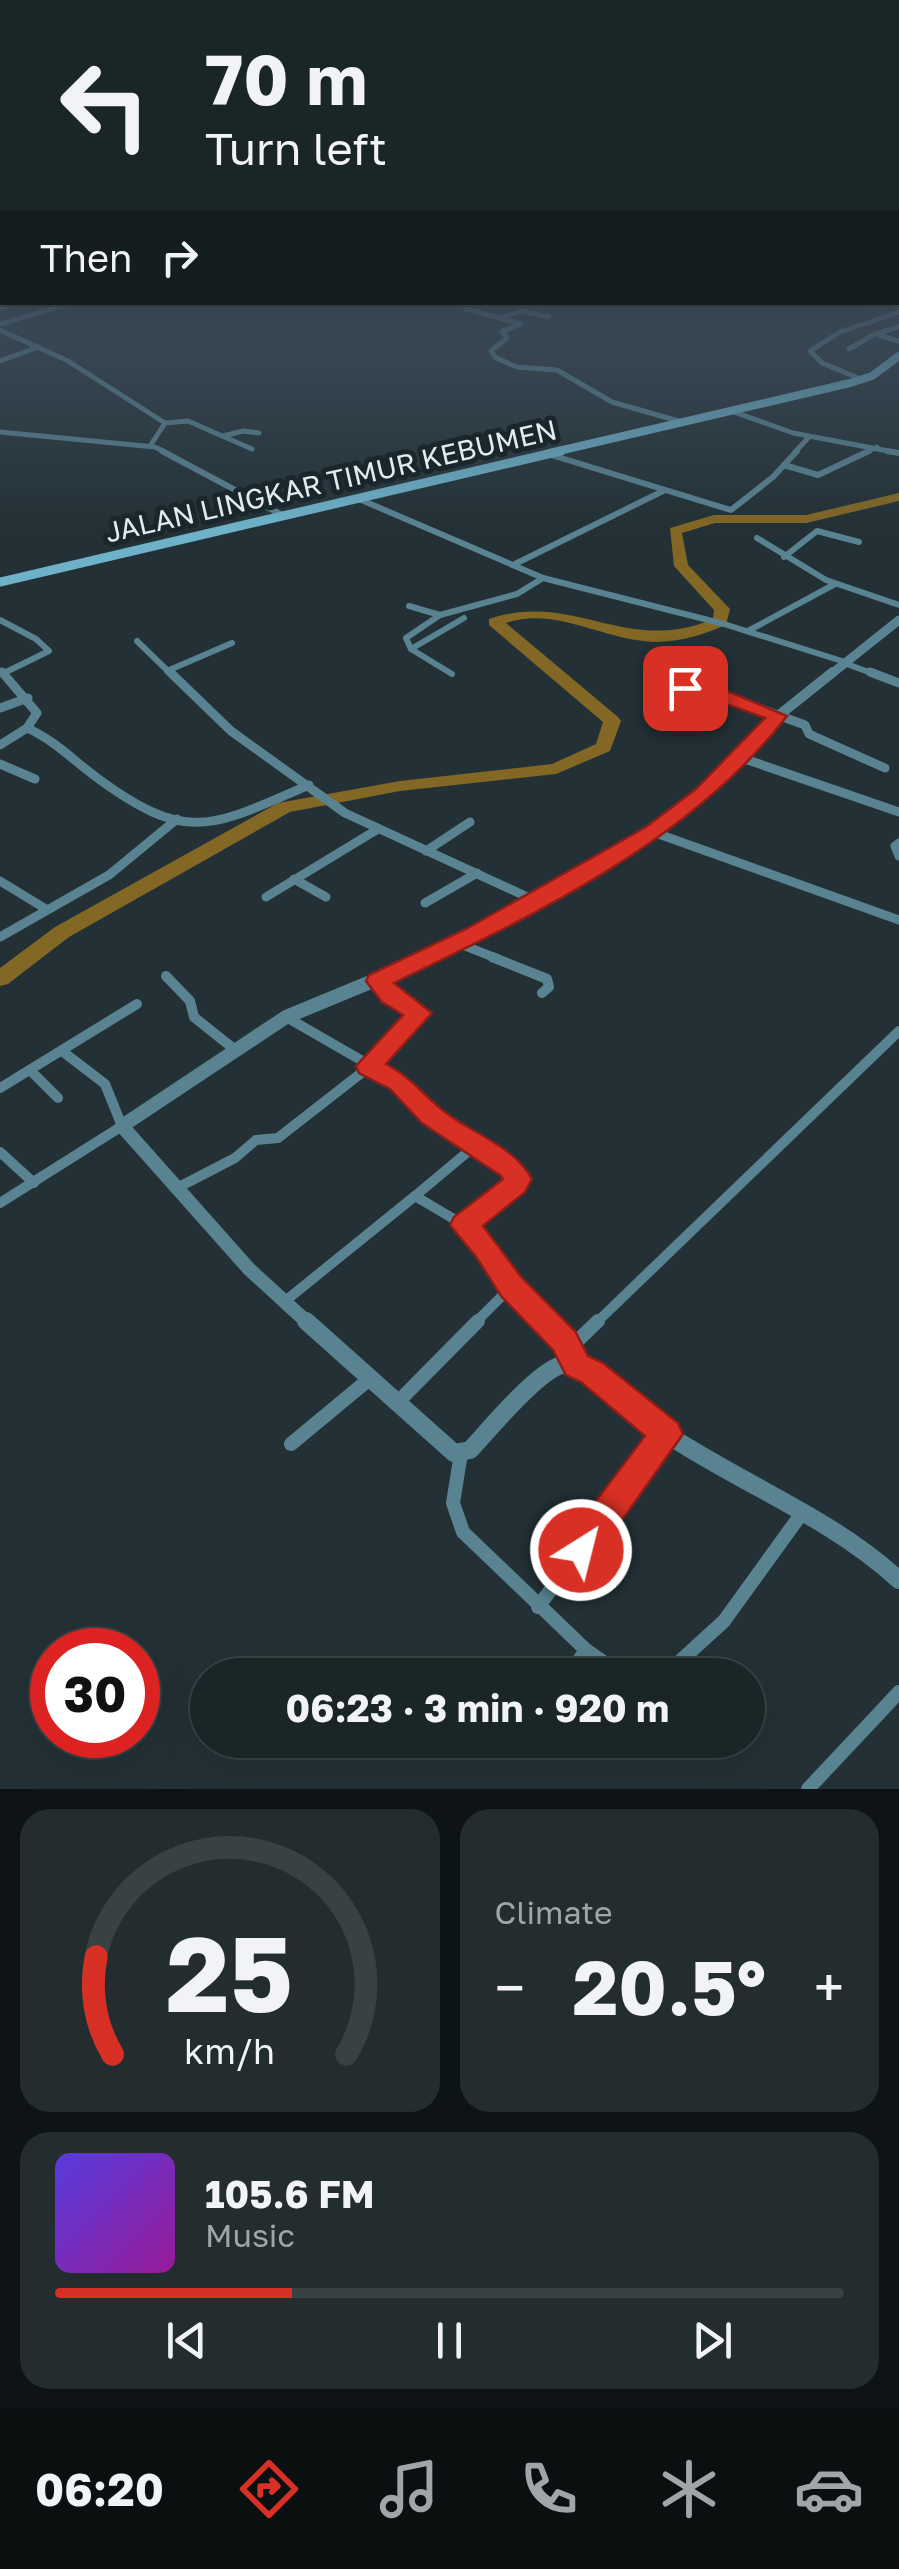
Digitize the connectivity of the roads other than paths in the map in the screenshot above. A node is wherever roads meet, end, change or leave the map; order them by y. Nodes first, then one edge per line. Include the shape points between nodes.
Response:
1 (67, 362) edge
2 (508, 362) edge
3 (823, 362) edge
4 (889, 362) edge
5 (863, 380) junction
6 (734, 412) junction
7 (165, 422) junction
8 (684, 422) junction
9 (0, 432) edge
10 (259, 433) dead end
11 (222, 436) junction
12 (809, 437) junction
13 (150, 446) junction
14 (876, 447) junction
15 (252, 449) dead end
16 (899, 453) edge
17 (548, 454) junction
18 (784, 464) junction
19 (773, 477) junction
20 (784, 480) dead end
21 (663, 491) junction
22 (359, 499) junction
23 (284, 516) junction
24 (758, 538) dead end
25 (858, 542) dead end
26 (784, 557) junction
27 (513, 566) junction
28 (543, 578) junction
29 (0, 582) edge
30 (835, 584) junction
31 (899, 604) edge
32 (409, 606) dead end
33 (440, 615) junction
34 (464, 618) dead end
35 (0, 620) edge
36 (899, 620) edge
37 (748, 630) junction
38 (137, 641) dead end
39 (232, 643) dead end
40 (411, 649) junction
41 (845, 663) junction
42 (2, 671) edge
43 (166, 671) junction
44 (452, 674) dead end
45 (673, 684) dead end
46 (899, 684) edge
47 (28, 698) junction
48 (0, 708) edge
49 (778, 716) junction
50 (27, 728) junction
51 (0, 745) edge
52 (739, 758) junction
53 (0, 764) edge
54 (885, 768) dead end
55 (35, 779) dead end
56 (311, 786) junction
57 (899, 812) edge
58 (177, 819) junction
59 (470, 822) dead end
60 (378, 828) junction
61 (653, 832) junction
62 (899, 842) edge
63 (426, 851) junction
64 (899, 856) edge
65 (478, 872) junction
66 (294, 878) junction
67 (0, 881) edge
68 (266, 897) dead end
69 (326, 897) dead end
70 (534, 900) junction
71 (425, 903) dead end
72 (46, 909) junction
73 (899, 920) edge
74 (0, 938) edge
75 (458, 943) junction
76 (166, 976) dead end
77 (378, 981) junction
78 (542, 993) dead end
79 (137, 1004) dead end
80 (286, 1017) junction
81 (899, 1031) edge
82 (234, 1049) junction
83 (62, 1051) junction
84 (368, 1066) junction
85 (31, 1071) junction
86 (0, 1088) edge
87 (58, 1098) dead end
88 (122, 1126) junction
89 (476, 1145) junction
90 (0, 1152) edge
91 (34, 1182) junction
92 (175, 1189) junction
93 (415, 1196) junction
94 (0, 1203) edge
95 (464, 1225) junction
96 (511, 1287) junction
97 (284, 1302) junction
98 (570, 1348) junction
99 (577, 1365) junction
100 (367, 1381) junction
101 (394, 1406) junction
102 (666, 1434) junction
103 (291, 1444) dead end
104 (461, 1454) junction
105 (804, 1510) junction
106 (899, 1580) edge
107 (538, 1608) junction
108 (586, 1650) junction
109 (581, 1658) edge
110 (598, 1658) edge
111 (690, 1658) edge
112 (899, 1692) edge
113 (808, 1789) edge

1 - 7 street
2 - 8 street via 552,368 612,402
3 - 5 street
4 - 5 main road, JALAN LINGKAR TIMUR KEBUMEN
5 - 6 main road, JALAN LINGKAR TIMUR KEBUMEN
6 - 8 main road, JALAN LINGKAR TIMUR KEBUMEN
6 - 12 street
7 - 11 street via 188,421
7 - 13 street
8 - 17 main road, JALAN LINGKAR TIMUR KEBUMEN
9 - 13 street
10 - 11 street
11 - 15 street
12 - 14 street
12 - 18 street
13 - 23 street
14 - 16 street
14 - 18 street via 818,475
17 - 21 street
17 - 22 main road, JALAN LINGKAR TIMUR KEBUMEN
18 - 19 street
19 - 20 street
19 - 21 street via 731,510
21 - 27 street
22 - 23 main road, JALAN LINGKAR TIMUR KEBUMEN
22 - 27 street
23 - 29 main road, JALAN LINGKAR TIMUR KEBUMEN
24 - 26 street
25 - 26 street via 817,531
26 - 30 street
27 - 28 street
28 - 33 street via 516,594
28 - 37 street
30 - 31 street
30 - 37 street
32 - 33 street
33 - 40 street via 406,638
34 - 40 street
35 - 42 street via 48,649
36 - 41 street
37 - 41 street
38 - 43 street
39 - 43 street
40 - 44 street
41 - 46 street
41 - 49 street
42 - 47 street
43 - 56 street via 230,732
45 - 49 street
47 - 48 street
47 - 50 street via 37,713
49 - 52 street
49 - 54 street
50 - 51 street
50 - 58 street via 56,740 106,784
52 - 57 street
52 - 61 street
53 - 55 street
56 - 58 street via 214,823
56 - 60 street
58 - 72 street via 112,873
59 - 63 street
60 - 63 street
60 - 66 street
61 - 70 street
61 - 73 street
62 - 64 street
63 - 65 street
65 - 70 street
65 - 71 street
66 - 68 street
66 - 69 street
67 - 72 street
70 - 75 street
72 - 74 street
75 - 77 street
75 - 78 street via 548,979
76 - 82 street via 190,1001 194,1017
77 - 80 street
77 - 84 street via 420,1013
79 - 83 street
80 - 82 street
80 - 84 street
81 - 98 street
82 - 88 street
83 - 85 street
83 - 88 street via 105,1084
84 - 89 street via 400,1082 431,1116
84 - 92 street via 278,1138 256,1140
85 - 86 street
85 - 87 street
88 - 91 street
88 - 92 street
89 - 93 street
89 - 95 street via 518,1179
90 - 91 street
91 - 94 street
92 - 97 street
93 - 95 street
93 - 97 street
95 - 96 street
96 - 98 street
96 - 101 street
97 - 100 street
98 - 99 street
99 - 102 street
99 - 104 street via 546,1372
100 - 101 street
100 - 103 street
101 - 104 street via 436,1443
102 - 105 street
102 - 107 street
104 - 107 street via 452,1516
105 - 106 street
105 - 111 street via 740,1604
107 - 108 street
108 - 109 street
108 - 110 street
112 - 113 street

